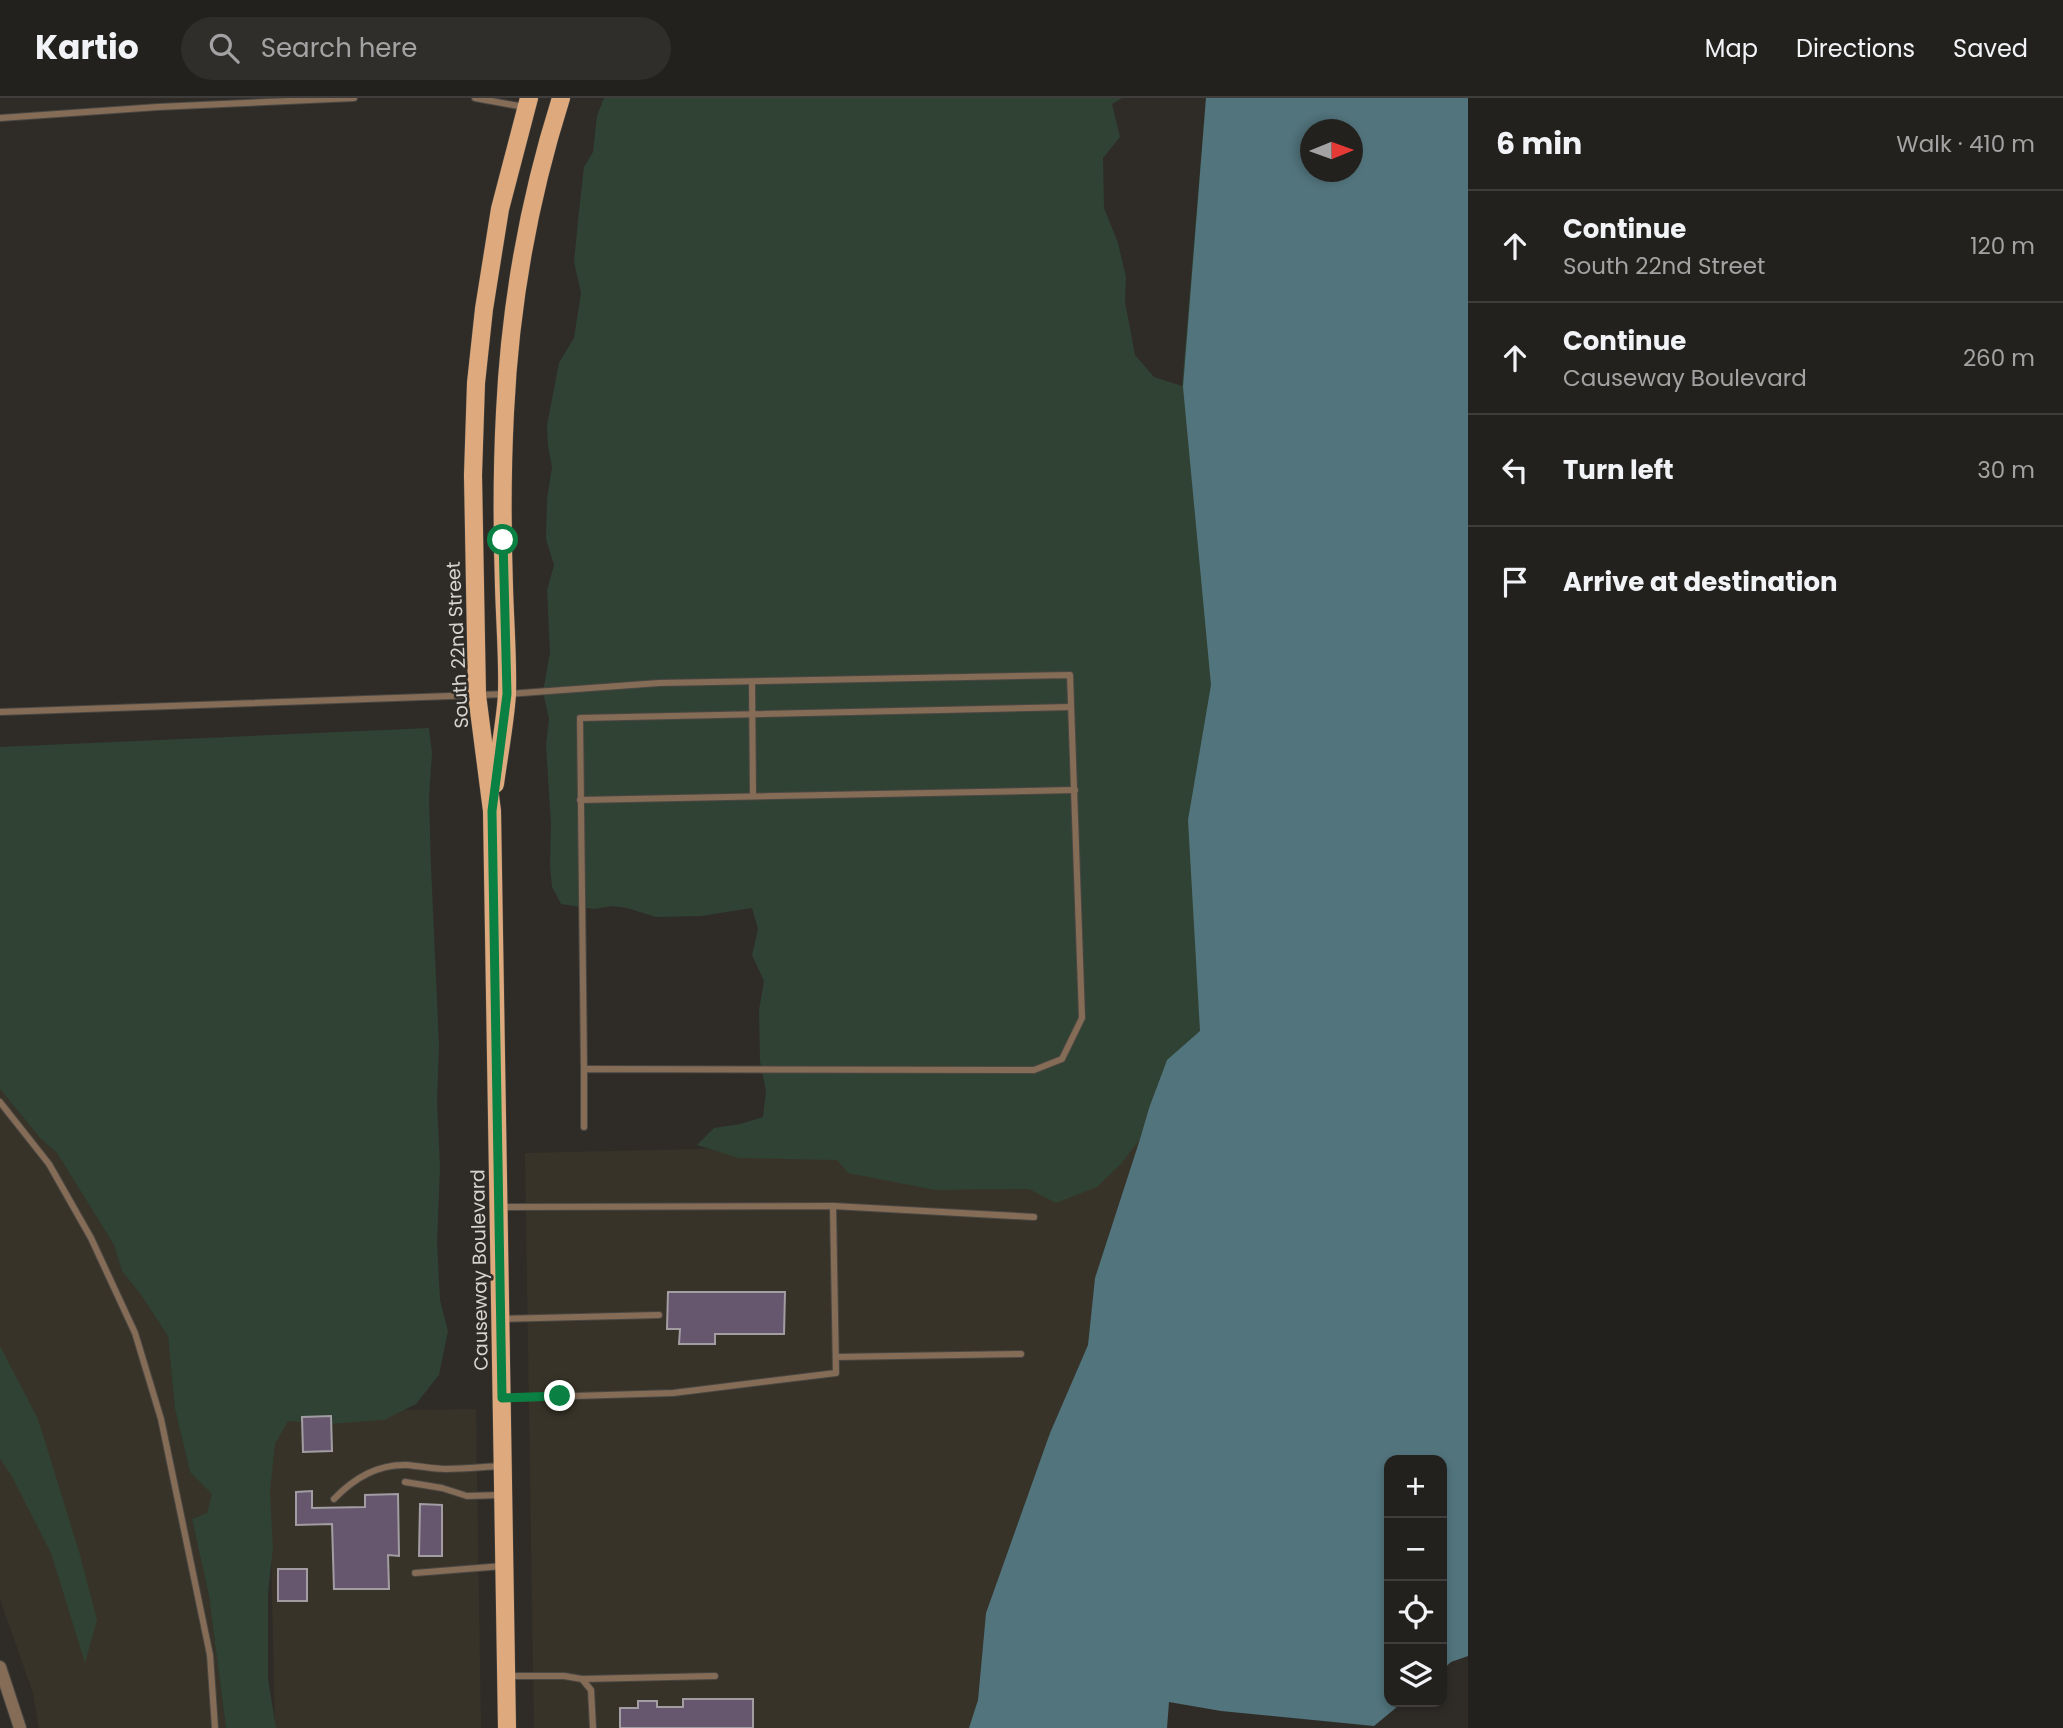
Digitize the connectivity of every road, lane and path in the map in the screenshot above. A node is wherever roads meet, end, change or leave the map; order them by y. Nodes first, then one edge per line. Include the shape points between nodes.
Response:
1 (354, 98) edge
2 (475, 98) edge
3 (561, 98) edge
4 (528, 103) edge
5 (0, 118) edge
6 (752, 682) junction
7 (507, 694) junction
8 (477, 695) junction
9 (1071, 707) junction
10 (0, 712) edge
11 (752, 715) junction
12 (1075, 790) junction
13 (752, 796) junction
14 (580, 800) junction
15 (492, 811) junction
16 (584, 1069) junction
17 (0, 1102) edge
18 (584, 1127) dead end
19 (833, 1206) junction
20 (499, 1207) junction
21 (1034, 1217) dead end
22 (659, 1315) dead end
23 (500, 1319) junction
24 (1021, 1354) dead end
25 (836, 1357) junction
26 (502, 1398) junction
27 (503, 1466) junction
28 (405, 1482) dead end
29 (503, 1495) junction
30 (334, 1499) dead end
31 (505, 1566) junction
32 (415, 1573) dead end
33 (0, 1667) edge
34 (715, 1675) dead end
35 (506, 1676) junction
36 (582, 1679) junction
37 (20, 1728) edge
38 (215, 1728) edge
39 (507, 1728) edge
40 (593, 1728) edge

1 - 5 lane
2 - 4 lane
3 - 7 main road via 533,206 508,362 503,540
4 - 8 main road, South 22nd Street via 500,209 476,383
6 - 7 lane via 659,683
6 - 9 lane via 1070,675
6 - 11 lane
7 - 8 lane
7 - 15 main road
8 - 10 lane
8 - 15 main road, South 22nd Street
9 - 11 lane
9 - 12 lane
11 - 13 lane
11 - 14 lane via 580,718
12 - 13 lane
12 - 16 lane via 1082,1018 1062,1059 1034,1070
13 - 14 lane
14 - 16 lane
15 - 20 main road, Causeway Boulevard
16 - 18 lane
17 - 38 lane via 49,1164 91,1238 135,1333 161,1419 210,1655
19 - 20 lane
19 - 21 lane
19 - 25 lane
20 - 23 main road, Causeway Boulevard
22 - 23 lane
23 - 26 main road, Causeway Boulevard
24 - 25 lane
25 - 26 lane via 836,1373 673,1393
26 - 27 main road, Causeway Boulevard
27 - 29 main road, Causeway Boulevard
27 - 30 lane via 390,1466 349,1484
28 - 29 lane via 467,1496
29 - 31 main road, Causeway Boulevard
31 - 32 lane
31 - 35 main road, Causeway Boulevard
33 - 37 street
34 - 36 lane
35 - 36 lane
35 - 39 main road, Causeway Boulevard
36 - 40 lane via 591,1690

